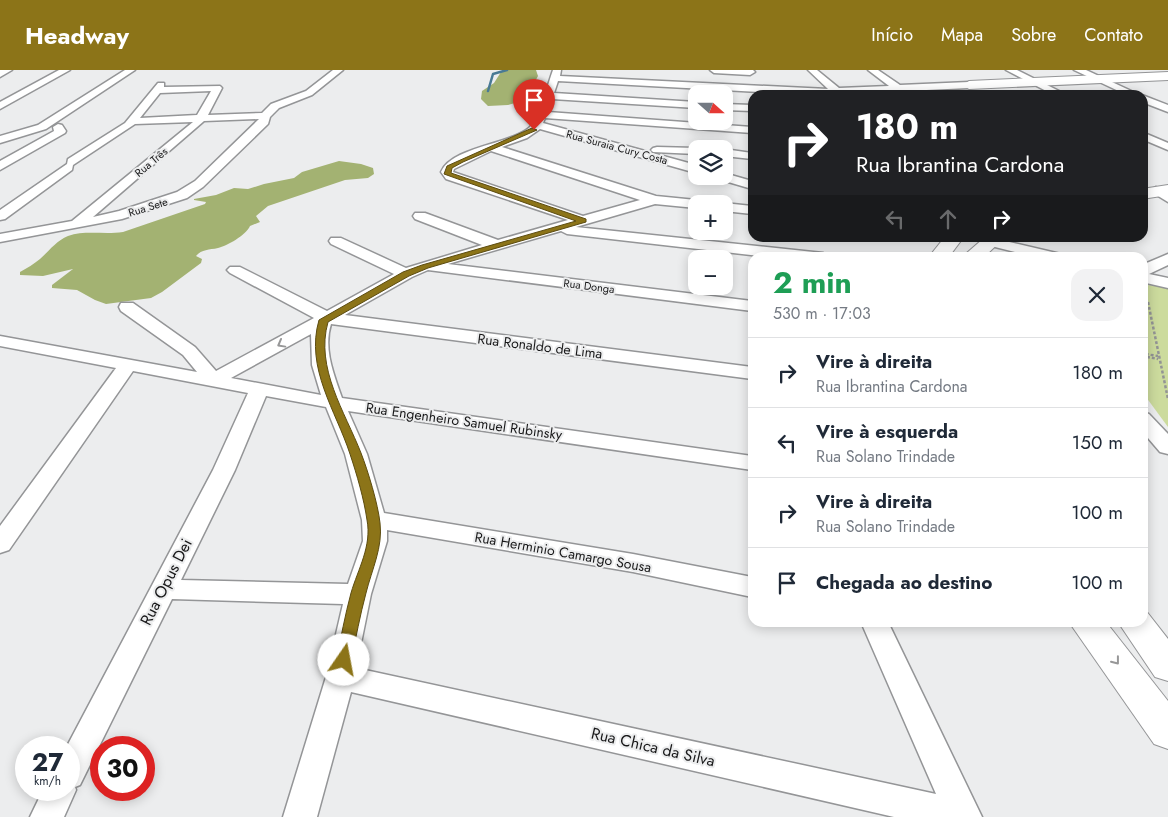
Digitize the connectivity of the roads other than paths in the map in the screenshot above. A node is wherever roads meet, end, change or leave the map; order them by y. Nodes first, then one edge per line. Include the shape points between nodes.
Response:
1 (8, 70) edge
2 (66, 70) edge
3 (131, 70) edge
4 (339, 70) edge
5 (714, 70) edge
6 (812, 70) edge
7 (872, 70) edge
8 (1010, 70) edge
9 (1078, 70) edge
10 (749, 71) edge
11 (0, 74) edge
12 (555, 74) edge
13 (1167, 77) edge
14 (956, 78) dead end
15 (1098, 79) junction
16 (1035, 82) junction
17 (969, 85) junction
18 (898, 88) junction
19 (768, 90) joint
20 (835, 90) edge
21 (874, 90) edge
22 (901, 90) edge
23 (978, 90) edge
24 (1052, 90) edge
25 (1123, 90) edge
26 (547, 96) junction
27 (1148, 101) edge
28 (688, 105) edge
29 (0, 106) edge
30 (733, 107) edge
31 (748, 108) edge
32 (1168, 109) edge
33 (265, 116) junction
34 (202, 118) junction
35 (540, 120) junction
36 (133, 121) junction
37 (9, 126) dead end
38 (42, 127) junction
39 (748, 130) edge
40 (1148, 138) edge
41 (0, 140) edge
42 (491, 147) junction
43 (1168, 147) edge
44 (688, 150) edge
45 (640, 153) junction
46 (733, 154) edge
47 (748, 156) edge
48 (66, 165) junction
49 (0, 166) edge
50 (688, 167) edge
51 (733, 179) edge
52 (748, 184) edge
53 (16, 189) dead end
54 (654, 200) junction
55 (688, 203) edge
56 (101, 204) junction
57 (733, 208) edge
58 (142, 209) junction
59 (748, 210) edge
60 (0, 216) edge
61 (420, 216) dead end
62 (583, 221) junction
63 (73, 225) junction
64 (557, 229) junction
65 (0, 238) edge
66 (336, 241) dead end
67 (987, 242) edge
68 (1001, 242) edge
69 (496, 245) junction
70 (768, 252) edge
71 (976, 252) edge
72 (1038, 252) edge
73 (1168, 259) edge
74 (1148, 268) edge
75 (235, 270) dead end
76 (416, 270) junction
77 (1148, 278) edge
78 (1168, 283) edge
79 (748, 306) edge
80 (127, 307) dead end
81 (325, 319) junction
82 (4, 347) edge
83 (129, 364) junction
84 (748, 372) edge
85 (214, 380) junction
86 (260, 389) junction
87 (334, 403) junction
88 (1148, 425) edge
89 (1168, 447) edge
90 (748, 462) edge
91 (374, 520) junction
92 (0, 544) edge
93 (748, 586) edge
94 (162, 589) junction
95 (358, 594) junction
96 (876, 627) edge
97 (1090, 627) edge
98 (1139, 627) edge
99 (1168, 666) edge
100 (340, 677) junction
101 (1168, 731) edge
102 (80, 752) edge
103 (55, 801) edge
104 (47, 817) edge
105 (300, 817) edge
106 (963, 817) edge

1 - 11 street
2 - 29 street
3 - 38 street
4 - 33 street, Rua Sete via 309,93 275,106
5 - 10 street
6 - 20 street
7 - 18 street
8 - 16 street
9 - 15 street
10 - 19 street
12 - 19 street
12 - 26 street
13 - 15 street
14 - 17 street
15 - 16 street
15 - 25 street
16 - 17 street
16 - 24 street
17 - 18 street
17 - 23 street
18 - 21 street
18 - 22 street
26 - 28 street
26 - 35 street
27 - 32 street
30 - 31 street
33 - 34 street
33 - 58 street, Rua Sete via 264,122 195,187 173,199
34 - 36 street
34 - 36 street, Rua Três via 217,88 159,88
34 - 56 street, Rua Três
35 - 39 street
35 - 42 street via 529,133
35 - 45 street, Rua Suraia Cury Costa
36 - 48 street
37 - 38 street
38 - 41 street
38 - 49 street via 61,130
40 - 43 street
42 - 54 street
42 - 62 street via 453,165 447,169 447,174
44 - 45 street via 665,149
45 - 50 street, Rua Suraia Cury Costa
46 - 47 street
48 - 53 street
48 - 60 street
51 - 52 street
54 - 55 street
54 - 62 street
56 - 58 street
56 - 63 street, Rua Três
57 - 59 street
58 - 63 street, Rua Sete
61 - 69 street
62 - 64 street
63 - 65 street, Rua Sete
64 - 69 street
64 - 70 street
66 - 76 street, Rua Donga
67 - 71 street
68 - 72 street
69 - 76 street
73 - 74 street
75 - 81 street
76 - 79 street, Rua Donga
76 - 81 street
77 - 78 street
80 - 85 street via 189,351
81 - 84 street, Rua Ronaldo de Lima
81 -> 85 street
81 - 87 street via 320,332 321,365
82 - 83 street, Rua Engenheiro Samuel Rubinsky
83 - 85 street, Rua Engenheiro Samuel Rubinsky
83 - 92 street
85 - 86 street, Rua Engenheiro Samuel Rubinsky
86 - 87 street, Rua Engenheiro Samuel Rubinsky
86 - 94 street, Rua Opus Dei via 224,470
87 - 90 street, Rua Engenheiro Samuel Rubinsky
87 - 91 street via 356,454
88 - 89 street
91 - 93 street, Rua Herminio Camargo Sousa via 633,563
91 - 95 street via 375,540
94 - 95 street
94 - 102 street, Rua Opus Dei
95 - 100 street
96 - 106 street
97 -> 101 street
98 - 99 street
100 - 105 street
100 - 106 street, Rua Chica da Silva
103 - 104 street

